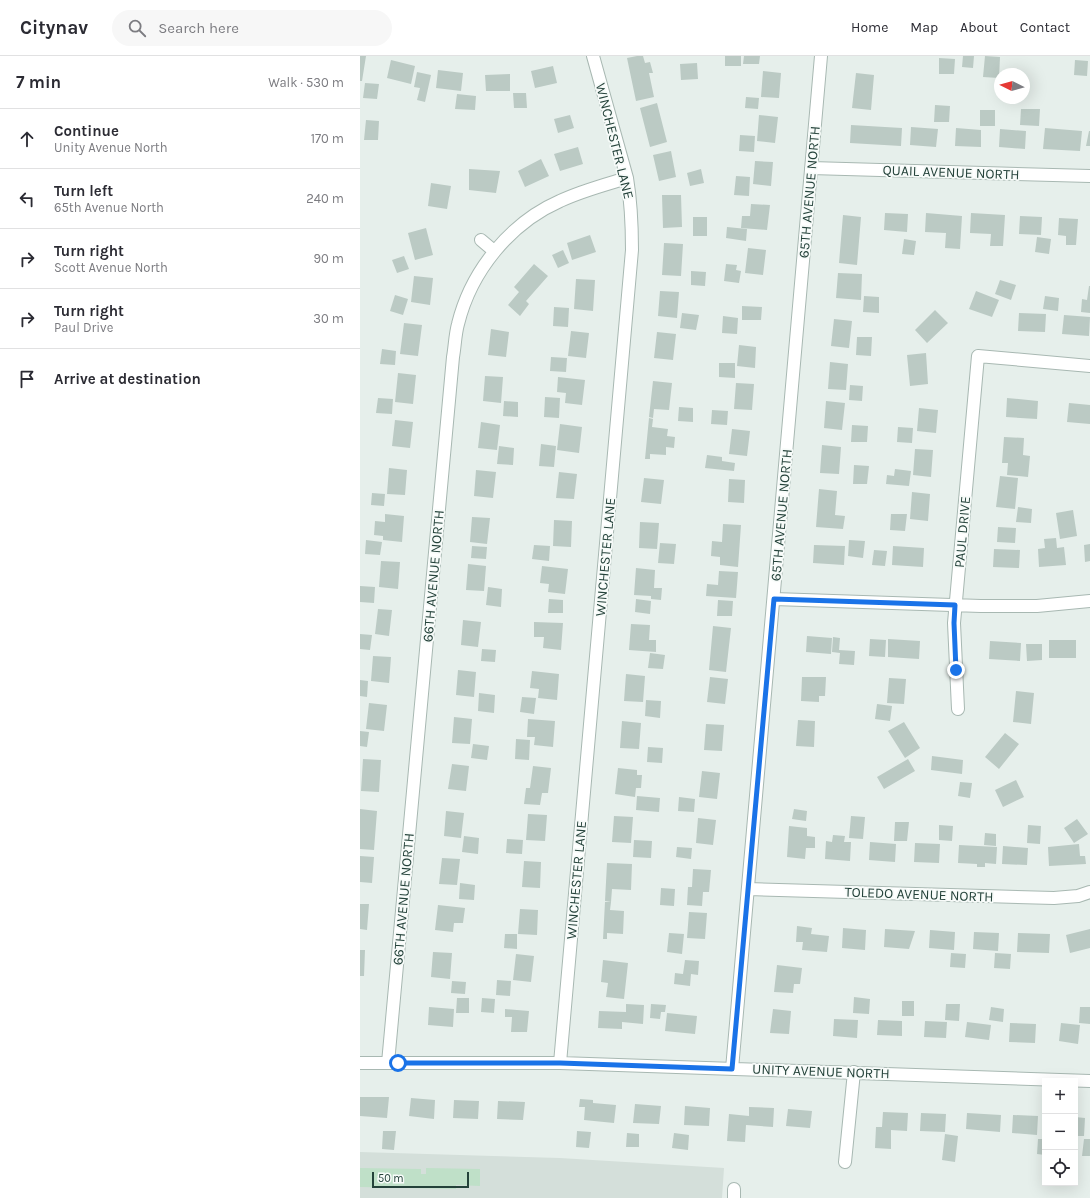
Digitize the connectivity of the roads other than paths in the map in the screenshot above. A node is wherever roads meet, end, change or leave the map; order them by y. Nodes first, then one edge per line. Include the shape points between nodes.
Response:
1 (593, 56) edge
2 (821, 56) edge
3 (812, 168) junction
4 (1090, 176) edge
5 (627, 178) junction
6 (481, 240) dead end
7 (494, 251) junction
8 (1090, 366) edge
9 (774, 599) junction
10 (1090, 601) edge
11 (955, 605) junction
12 (958, 709) dead end
13 (748, 889) junction
14 (1090, 892) edge
15 (360, 1063) edge
16 (388, 1063) junction
17 (560, 1063) junction
18 (732, 1069) junction
19 (854, 1072) junction
20 (1090, 1081) edge
21 (845, 1162) dead end

1 - 5 street, WINCHESTER LANE
2 - 3 street, 65TH AVENUE NORTH
3 - 4 street, QUAIL AVENUE NORTH
3 - 9 street, 65TH AVENUE NORTH
5 - 7 street, 66TH AVENUE NORTH via 560,201 531,217
5 - 17 street, WINCHESTER LANE via 632,221 632,250
6 - 7 street
7 - 16 street, 66TH AVENUE NORTH via 469,293 458,324 453,357
8 - 11 street, PAUL DRIVE via 978,356
9 - 11 street
9 - 13 street, 65TH AVENUE NORTH
10 - 11 street via 1037,606
11 - 12 street, PAUL DRIVE via 954,646
13 - 14 street, TOLEDO AVENUE NORTH via 1054,898
13 - 18 street, 65TH AVENUE NORTH
15 - 16 street, UNITY AVENUE NORTH
16 - 17 street, UNITY AVENUE NORTH
17 - 18 street, UNITY AVENUE NORTH
18 - 19 street, UNITY AVENUE NORTH
19 - 20 street, UNITY AVENUE NORTH
19 - 21 street

